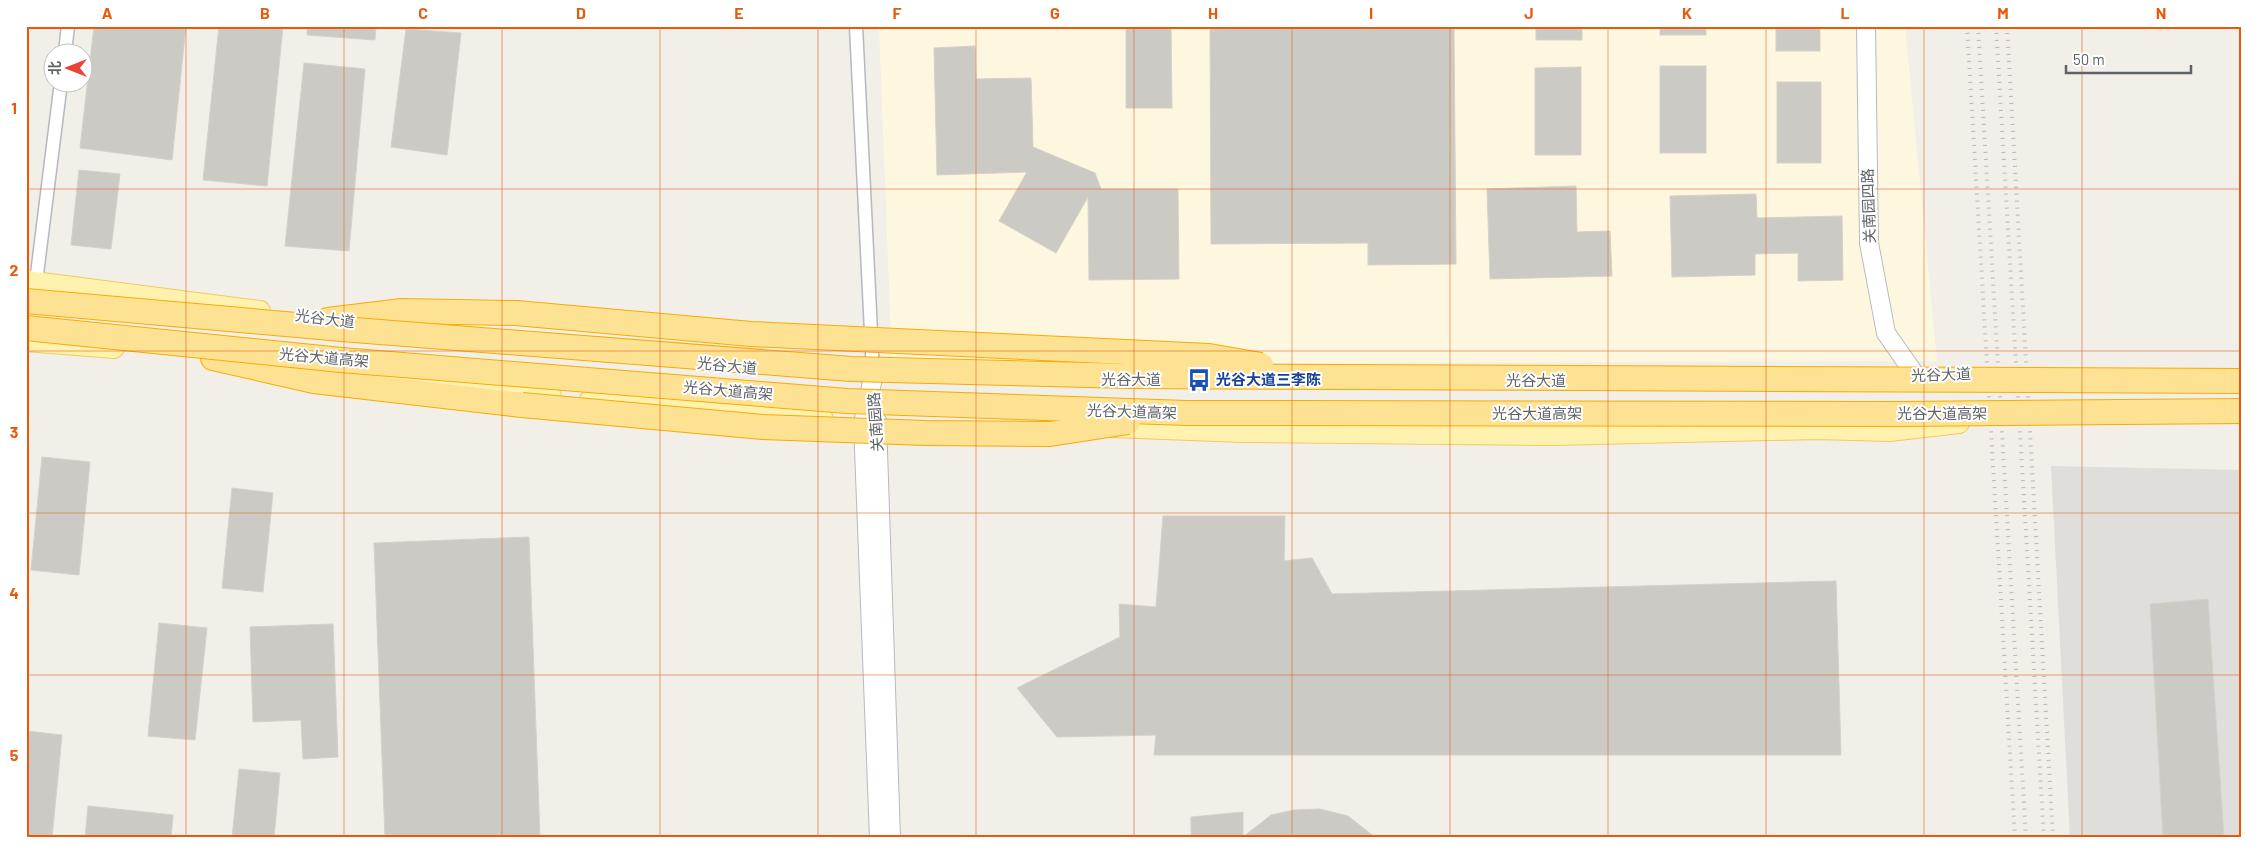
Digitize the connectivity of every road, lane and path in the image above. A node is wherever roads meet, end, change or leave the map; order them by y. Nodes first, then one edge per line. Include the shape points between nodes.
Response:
1 (68, 26) edge
2 (856, 26) edge
3 (1866, 26) edge
4 (66, 42) edge
5 (59, 92) edge
6 (30, 288) edge
7 (328, 320) junction
8 (26, 328) edge
9 (26, 341) edge
10 (213, 358) junction
11 (2242, 374) edge
12 (1916, 376) junction
13 (1325, 377) junction
14 (873, 378) junction
15 (2242, 381) edge
16 (2242, 411) edge
17 (1186, 413) junction
18 (2242, 421) edge
19 (870, 423) junction
20 (879, 838) edge
21 (891, 838) edge

1 - 4 street
2 - 14 street
3 - 12 main road, 关南园四路 via 1869,243 1886,333
5 - 6 street
6 - 7 main road, 光谷大道
6 - 13 highway, 光谷大道高架, bridge via 342,329 851,368 1129,376
7 - 13 highway, bridge via 402,311 516,313 751,334 1209,356
7 - 14 main road, 光谷大道 via 572,350 808,375
8 - 17 highway, 光谷大道高架, bridge via 341,360 847,401
9 - 10 main road
10 - 17 highway, bridge via 314,381 522,405 763,427 1050,434
10 - 19 main road via 550,396
11 - 12 main road, 光谷大道
12 - 14 main road, 光谷大道 via 1558,382
13 - 15 highway, 光谷大道高架, bridge
14 - 19 main road, 关南园路
16 - 17 highway, 光谷大道高架, bridge
18 - 19 main road via 1968,422 1889,431 1817,429 1552,435
19 - 20 main road, 关南园路
19 - 21 main road, 关南园路

